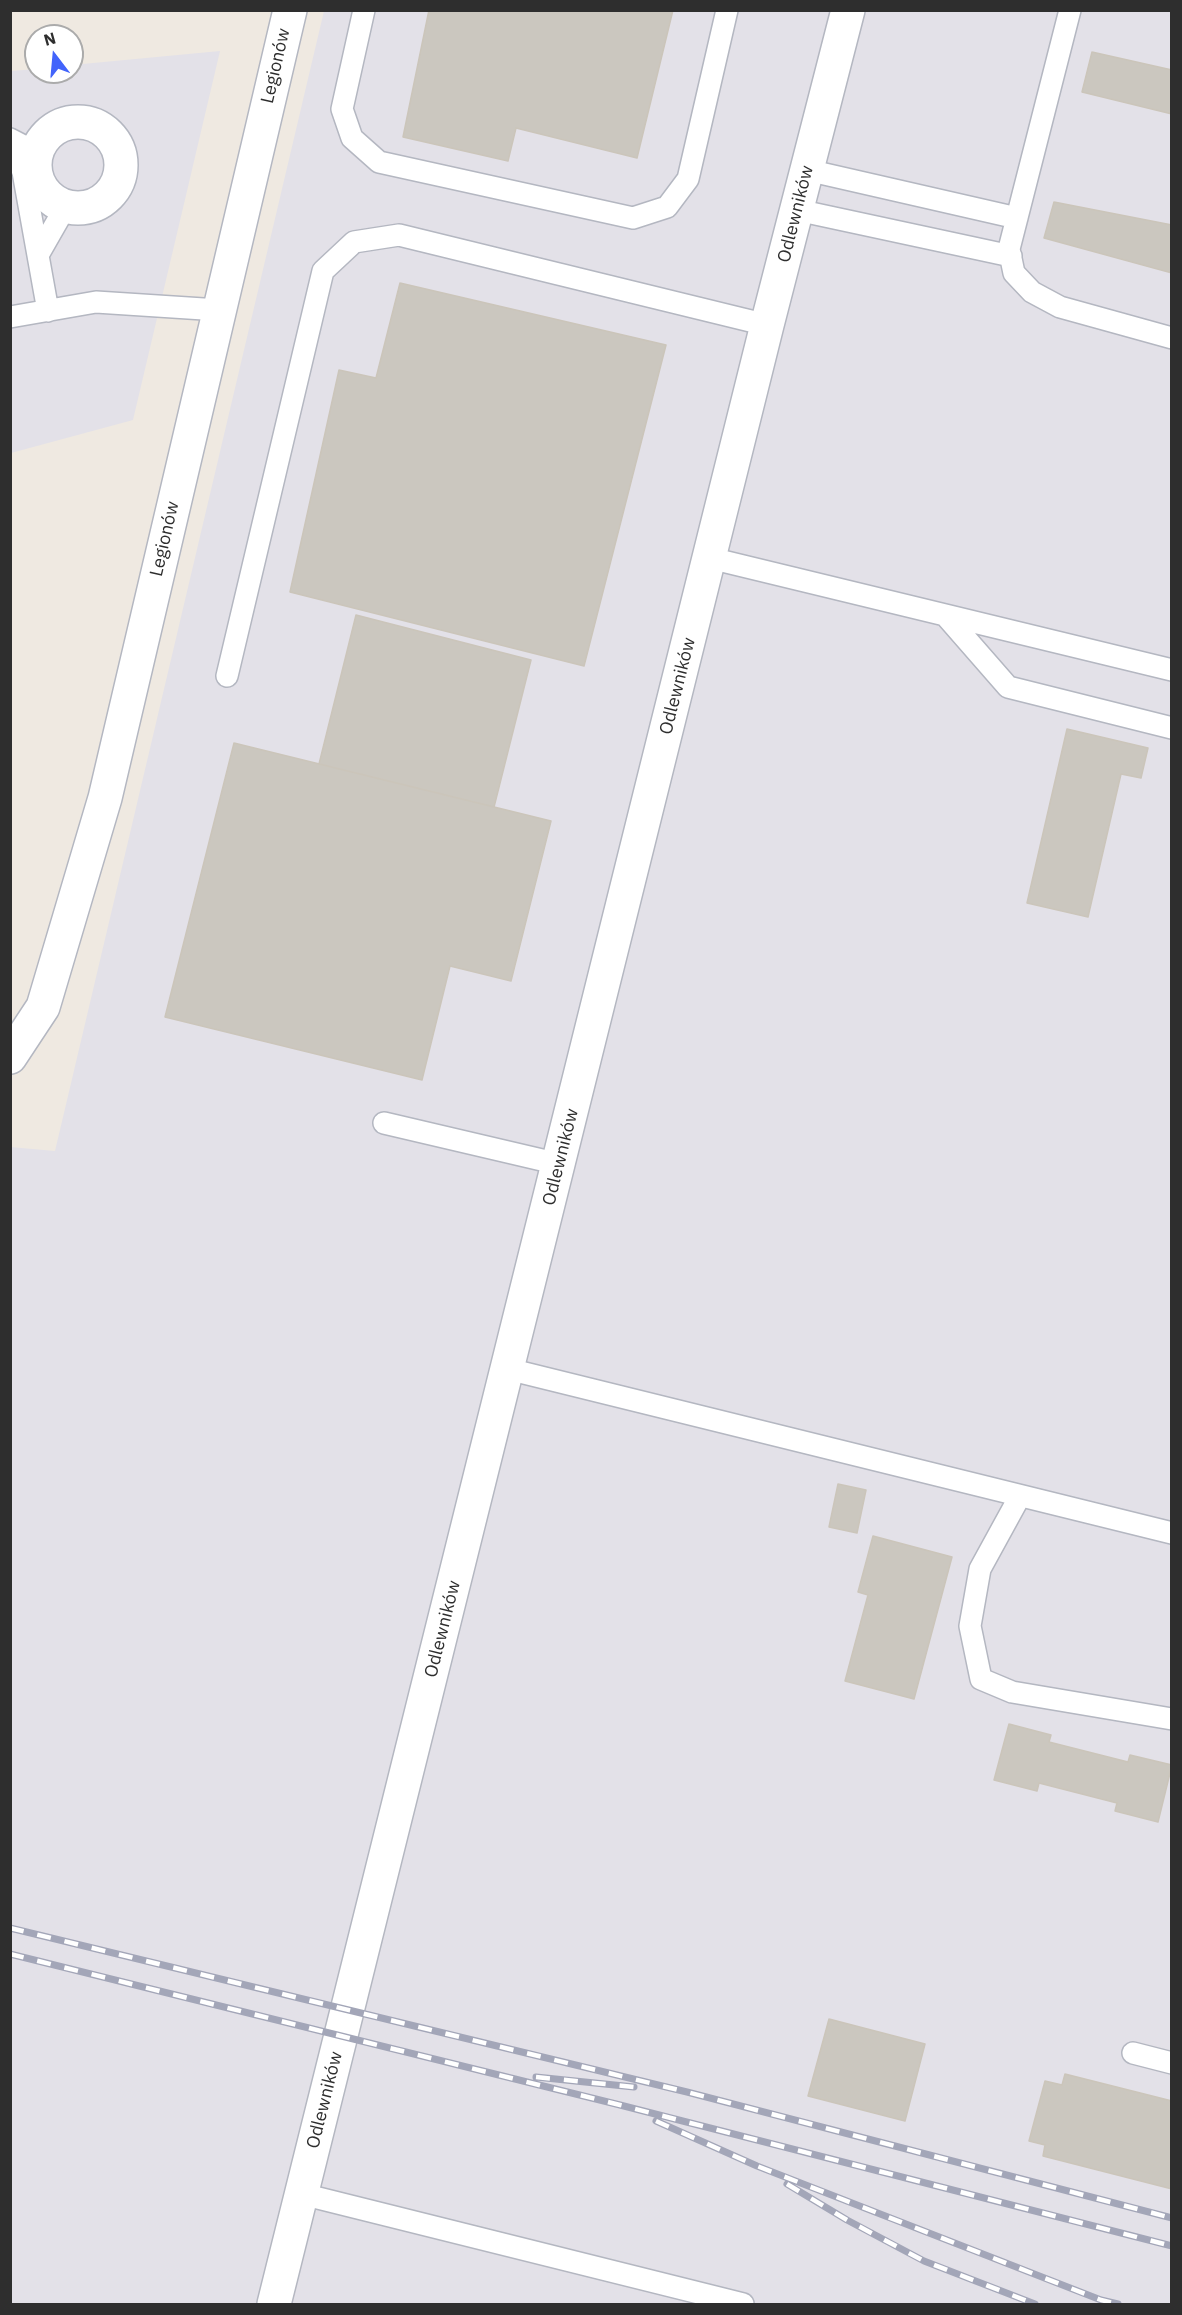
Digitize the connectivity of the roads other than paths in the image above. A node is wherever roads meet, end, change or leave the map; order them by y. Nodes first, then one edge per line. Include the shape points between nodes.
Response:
1 (290, 10) edge
2 (364, 10) edge
3 (727, 10) edge
4 (848, 10) edge
5 (1070, 10) edge
6 (19, 144) edge
7 (807, 170) junction
8 (66, 207) junction
9 (797, 210) junction
10 (1017, 218) junction
11 (38, 255) junction
12 (1011, 256) junction
13 (219, 310) junction
14 (48, 311) junction
15 (10, 317) edge
16 (767, 325) junction
17 (1172, 338) edge
18 (710, 558) junction
19 (946, 616) junction
20 (1172, 670) edge
21 (227, 675) dead end
22 (1172, 728) edge
23 (10, 1057) edge
24 (384, 1123) dead end
25 (559, 1164) junction
26 (508, 1369) junction
27 (1020, 1496) junction
28 (1172, 1533) edge
29 (1172, 1719) edge
30 (1132, 2053) dead end
31 (1172, 2063) edge
32 (302, 2194) junction
33 (274, 2304) edge
34 (743, 2304) edge

1 - 13 street, Legionów
2 - 3 lane via 342,109 352,138 379,162 633,218 667,207 688,179
4 - 7 street, Odlewników
5 - 10 lane
6 - 8 street via 35,159 42,189
6 - 8 street via 40,145 62,124 77,121 105,130 115,142 121,156 121,171 108,196 88,206
6 - 11 lane
7 - 9 street, Odlewników
7 - 10 lane
8 - 11 lane
9 - 12 lane
9 - 16 street, Odlewników
10 - 12 lane via 1009,249
11 - 14 lane
12 - 17 lane via 1014,273 1032,292 1060,307
13 - 14 lane via 96,302
13 - 23 street, Legionów via 105,798 43,1007
14 - 15 lane
16 - 18 street, Odlewników
16 - 21 lane via 399,235 354,242 322,271
18 - 19 lane
18 - 25 street, Odlewników
19 - 20 lane
19 - 22 lane via 1008,687
24 - 25 lane
25 - 26 street, Odlewników
26 - 27 lane
26 - 32 street, Odlewników
27 - 28 lane
27 - 29 lane via 980,1569 970,1626 981,1679 1012,1692
30 - 31 lane
32 - 33 street, Odlewników
32 - 34 lane

